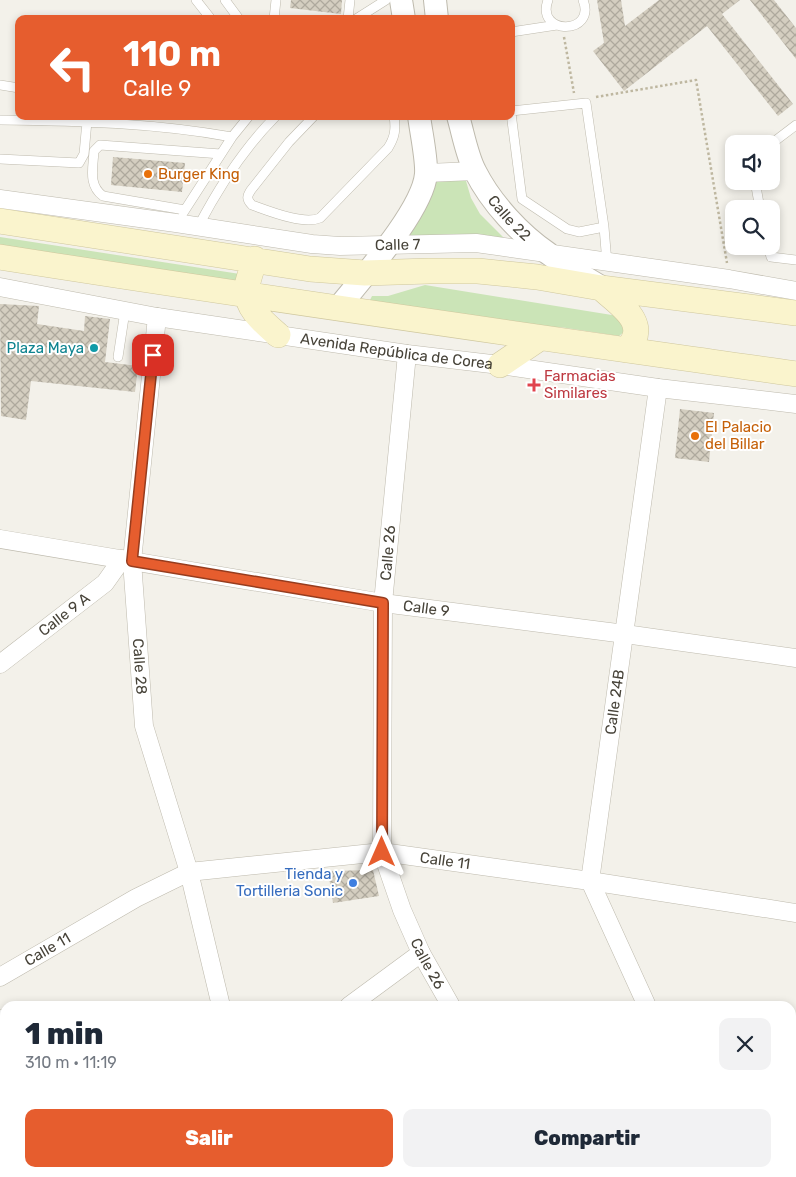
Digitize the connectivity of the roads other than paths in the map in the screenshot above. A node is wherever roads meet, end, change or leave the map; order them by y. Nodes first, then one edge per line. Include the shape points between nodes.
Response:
1 (196, 0) edge
2 (225, 0) edge
3 (276, 0) edge
4 (350, 0) edge
5 (386, 0) edge
6 (401, 0) edge
7 (435, 0) edge
8 (548, 0) edge
9 (583, 0) edge
10 (208, 15) edge
11 (236, 15) edge
12 (274, 15) edge
13 (348, 15) edge
14 (362, 15) edge
15 (403, 15) edge
16 (437, 15) edge
17 (560, 26) junction
18 (515, 32) edge
19 (0, 84) edge
20 (15, 87) edge
21 (515, 111) edge
22 (0, 120) edge
23 (246, 120) edge
24 (273, 120) edge
25 (310, 120) edge
26 (395, 120) edge
27 (419, 120) edge
28 (460, 120) edge
29 (512, 120) edge
30 (87, 121) junction
31 (796, 125) edge
32 (232, 137) junction
33 (780, 137) edge
34 (221, 154) junction
35 (0, 159) edge
36 (475, 171) junction
37 (426, 173) junction
38 (0, 199) edge
39 (181, 216) junction
40 (0, 221) edge
41 (198, 227) junction
42 (604, 227) junction
43 (387, 245) junction
44 (549, 255) junction
45 (770, 255) edge
46 (0, 257) edge
47 (255, 259) junction
48 (796, 260) edge
49 (607, 263) junction
50 (365, 273) junction
51 (0, 287) edge
52 (602, 288) junction
53 (796, 291) edge
54 (247, 296) junction
55 (338, 308) junction
56 (125, 311) junction
57 (796, 313) edge
58 (157, 317) junction
59 (278, 335) junction
60 (540, 338) junction
61 (626, 350) junction
62 (407, 354) junction
63 (118, 357) dead end
64 (500, 365) junction
65 (796, 374) edge
66 (658, 388) junction
67 (796, 404) edge
68 (0, 539) edge
69 (127, 560) junction
70 (383, 603) junction
71 (625, 634) junction
72 (796, 658) edge
73 (0, 664) edge
74 (382, 852) junction
75 (189, 872) junction
76 (590, 881) junction
77 (796, 913) edge
78 (421, 953) junction
79 (0, 977) edge
80 (220, 1001) edge
81 (356, 1001) edge
82 (448, 1001) edge
83 (645, 1001) edge

1 - 10 lane
2 - 11 lane
3 - 12 lane
4 - 13 lane
5 - 14 lane
6 - 15 street
7 - 16 street
8 - 17 lane via 548,16
9 - 17 lane via 585,10 580,21 569,27
17 - 18 lane
19 - 20 lane
21 - 42 lane via 586,103
22 - 30 lane
23 - 32 lane
24 - 41 lane via 240,158
25 - 26 lane via 251,190 247,197 252,205 303,220 320,218 388,148 394,139
27 - 37 street
28 - 36 street, Calle 22
29 - 42 lane via 522,199 567,229 579,232
30 - 32 lane via 195,130
30 - 35 lane via 84,154 79,163
31 - 33 lane
32 - 34 lane
34 - 39 lane
34 - 39 lane via 96,147 93,183 103,196
36 - 37 street
36 - 44 street, Calle 22 via 512,222
37 - 43 street via 422,191
38 - 39 street, Calle 7
39 - 41 street, Calle 7
40 - 47 main road
41 - 43 street, Calle 7 via 312,244
42 - 49 lane
43 - 44 street, Calle 7 via 476,243
43 - 50 street
44 - 49 street, Calle 7
44 - 52 street, Calle 22
45 - 48 lane
46 - 54 main road
47 - 50 main road via 310,269
47 - 54 main road
49 - 53 street, Calle 7
50 - 52 main road via 478,271
50 - 55 street
51 - 56 street, Avenida República de Corea
52 - 57 main road
52 - 61 main road via 635,323 637,335
54 - 55 main road
54 - 59 main road via 260,321
55 - 60 main road
56 - 58 street, Avenida República de Corea
56 - 63 lane
58 - 59 street, Avenida República de Corea
58 - 69 street, Calle 28
59 - 62 street, Avenida República de Corea
60 - 61 main road
60 - 64 main road
61 - 65 main road
62 - 64 street, Avenida República de Corea
62 - 70 street, Calle 26
64 - 66 street, Avenida República de Corea
66 - 67 street, Avenida República de Corea
66 - 71 street, Calle 24B
68 - 69 street, Calle 9
69 - 70 street, Calle 9
69 - 73 street, Calle 9 A via 105,583
69 - 75 street, Calle 28 via 144,726
70 - 71 street, Calle 9
70 - 74 street, Calle 26
71 - 72 street, Calle 9
71 - 76 street, Calle 24B
74 - 75 street, Calle 11
74 - 76 street, Calle 11
74 - 78 street, Calle 26
75 - 79 street, Calle 11 via 136,898
75 - 80 street, Calle 28
76 - 77 street, Calle 11
76 - 83 street
78 - 81 street
78 - 82 street, Calle 26

